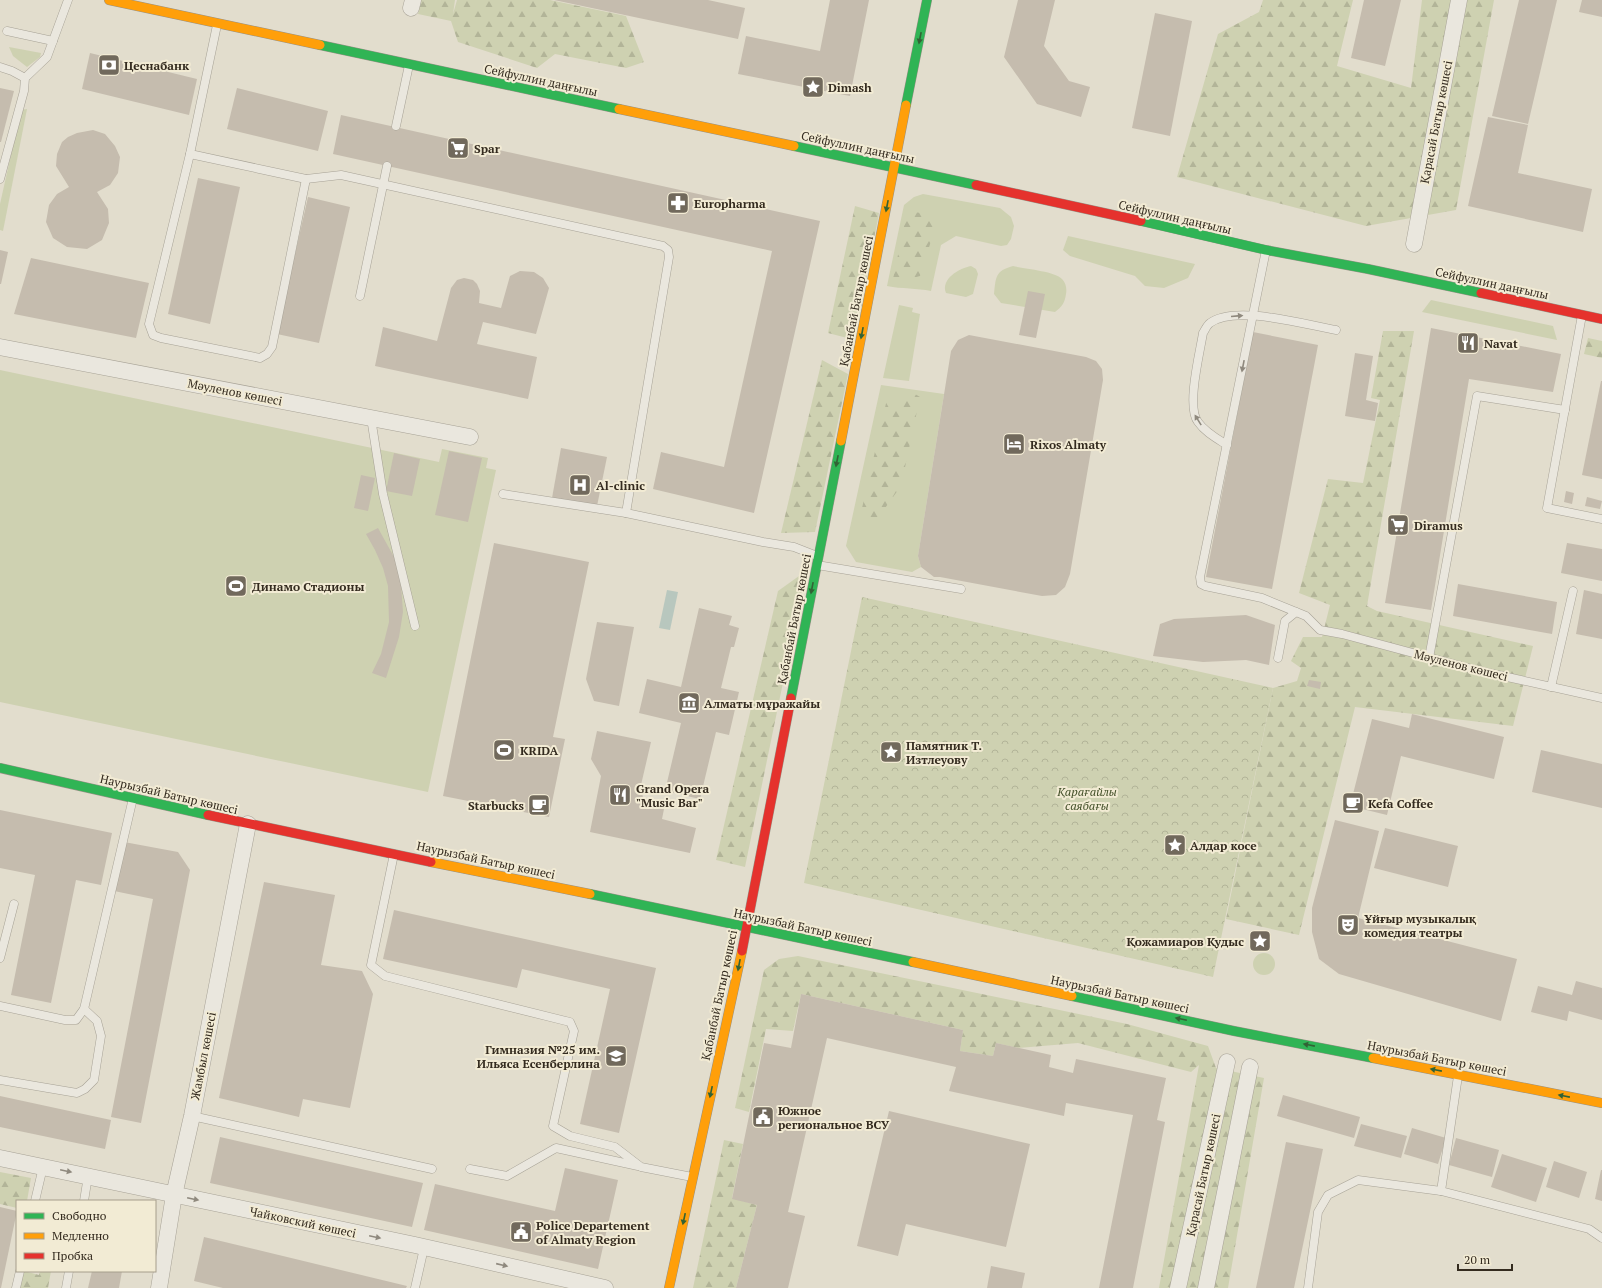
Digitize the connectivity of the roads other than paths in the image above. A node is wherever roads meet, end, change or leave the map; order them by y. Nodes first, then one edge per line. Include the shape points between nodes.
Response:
1 (68, 0) edge
2 (109, 0) edge
3 (927, 0) edge
4 (1459, 0) edge
5 (217, 24) junction
6 (7, 31) dead end
7 (53, 42) junction
8 (410, 64) junction
9 (0, 67) edge
10 (25, 78) junction
11 (396, 126) dead end
12 (190, 154) junction
13 (387, 166) dead end
14 (895, 167) junction
15 (0, 179) edge
16 (306, 179) junction
17 (383, 184) junction
18 (1414, 244) dead end
19 (1266, 250) junction
20 (360, 296) dead end
21 (1253, 314) junction
22 (1583, 315) junction
23 (1602, 319) edge
24 (1336, 330) dead end
25 (0, 347) edge
26 (1565, 410) junction
27 (370, 418) junction
28 (470, 437) dead end
29 (1227, 445) junction
30 (503, 494) dead end
31 (626, 513) junction
32 (1602, 519) edge
33 (817, 560) junction
34 (961, 589) dead end
35 (1573, 591) dead end
36 (1296, 612) junction
37 (415, 626) dead end
38 (1278, 658) dead end
39 (1429, 658) junction
40 (1550, 687) junction
41 (1602, 698) edge
42 (0, 768) edge
43 (133, 798) junction
44 (248, 824) junction
45 (394, 853) junction
46 (14, 904) dead end
47 (745, 927) junction
48 (0, 958) edge
49 (0, 1006) edge
50 (84, 1009) junction
51 (1227, 1062) dead end
52 (1250, 1067) dead end
53 (1458, 1075) junction
54 (0, 1080) edge
55 (1602, 1103) edge
56 (192, 1116) junction
57 (0, 1158) edge
58 (43, 1167) junction
59 (641, 1167) junction
60 (432, 1169) dead end
61 (470, 1169) dead end
62 (88, 1176) junction
63 (692, 1177) junction
64 (1441, 1191) junction
65 (174, 1195) junction
66 (35, 1200) edge
67 (84, 1200) edge
68 (1602, 1238) edge
69 (419, 1242) junction
70 (20, 1272) edge
71 (70, 1272) edge
72 (16, 1288) edge
73 (66, 1288) edge
74 (159, 1288) edge
75 (415, 1288) edge
76 (605, 1288) edge
77 (669, 1288) edge
78 (1178, 1288) edge
79 (1206, 1288) edge
80 (1308, 1288) edge

1 - 7 lane
2 - 5 main road, Сейфуллин даңғылы
3 -> 14 main road, Қабанбай Батыр көшесі
4 - 18 street, Қарасай Батыр көшесі
5 - 8 main road, Сейфуллин даңғылы
5 - 12 lane
6 - 7 lane
7 - 10 lane via 47,57
8 - 11 lane
8 - 14 main road, Сейфуллин даңғылы
9 - 10 lane
10 - 15 lane via 24,91
12 - 16 lane
12 - 16 lane via 149,324 153,335 161,338 260,358 267,354 272,347
13 - 17 lane
14 - 19 main road, Сейфуллин даңғылы
14 -> 33 main road, Қабанбай Батыр көшесі
16 - 17 lane via 341,175
17 - 20 lane
17 - 31 lane via 663,246 668,250 669,257
19 - 21 lane
19 - 22 main road, Сейфуллин даңғылы
21 - 24 lane
21 -> 29 lane
29 -> 21 lane via 1208,432 1194,414 1192,399 1202,333 1208,324 1220,317
22 - 23 main road, Сейфуллин даңғылы
22 - 26 lane
25 - 27 street, Мәуленов көшесі
26 - 32 lane via 1547,508
26 - 39 lane via 1477,396
27 - 28 street, Мәуленов көшесі
27 - 37 lane via 383,494
29 - 36 lane via 1200,577 1201,584 1262,598
30 - 31 lane
31 - 33 lane via 794,547
33 - 34 lane
33 -> 47 main road, Қабанбай Батыр көшесі
35 - 40 lane
36 - 38 lane via 1285,621
36 - 39 lane, Мәуленов көшесі via 1306,616 1320,630
39 - 40 lane, Мәуленов көшесі
40 - 41 lane, Мәуленов көшесі
42 - 43 main road, Наурызбай Батыр көшесі
43 - 44 main road, Наурызбай Батыр көшесі
43 - 50 lane
44 - 45 main road, Наурызбай Батыр көшесі
44 - 56 street, Жамбыл көшесі
45 - 47 main road, Наурызбай Батыр көшесі
45 - 59 lane via 371,965 385,976 570,1022 574,1031 553,1126 570,1136 614,1147
46 - 48 lane
53 -> 47 main road, Наурызбай Батыр көшесі
47 -> 63 main road, Қабанбай Батыр көшесі
49 - 50 lane via 65,1020 76,1020
50 - 54 lane via 97,1020 101,1036 94,1080 85,1089 77,1093
51 - 78 street, Қарасай Батыр көшесі
52 - 79 street, Қарасай Батыр көшесі
55 -> 53 main road, Наурызбай Батыр көшесі
53 - 64 lane
56 - 60 lane
56 - 65 street, Жамбыл көшесі
57 - 58 street, Чайковский көшесі
58 -> 62 street, Чайковский көшесі
58 - 66 lane
59 - 61 lane via 556,1148 507,1176
59 - 63 lane
62 - 65 street, Чайковский көшесі
62 - 67 lane
63 -> 77 main road, Қабанбай Батыр көшесі
64 - 68 lane via 1589,1229
64 - 80 lane via 1358,1180 1328,1195 1318,1212
65 -> 69 street, Чайковский көшесі
65 - 74 street, Жамбыл көшесі
69 - 75 lane
69 -> 76 street, Чайковский көшесі
70 - 72 lane
71 - 73 lane

